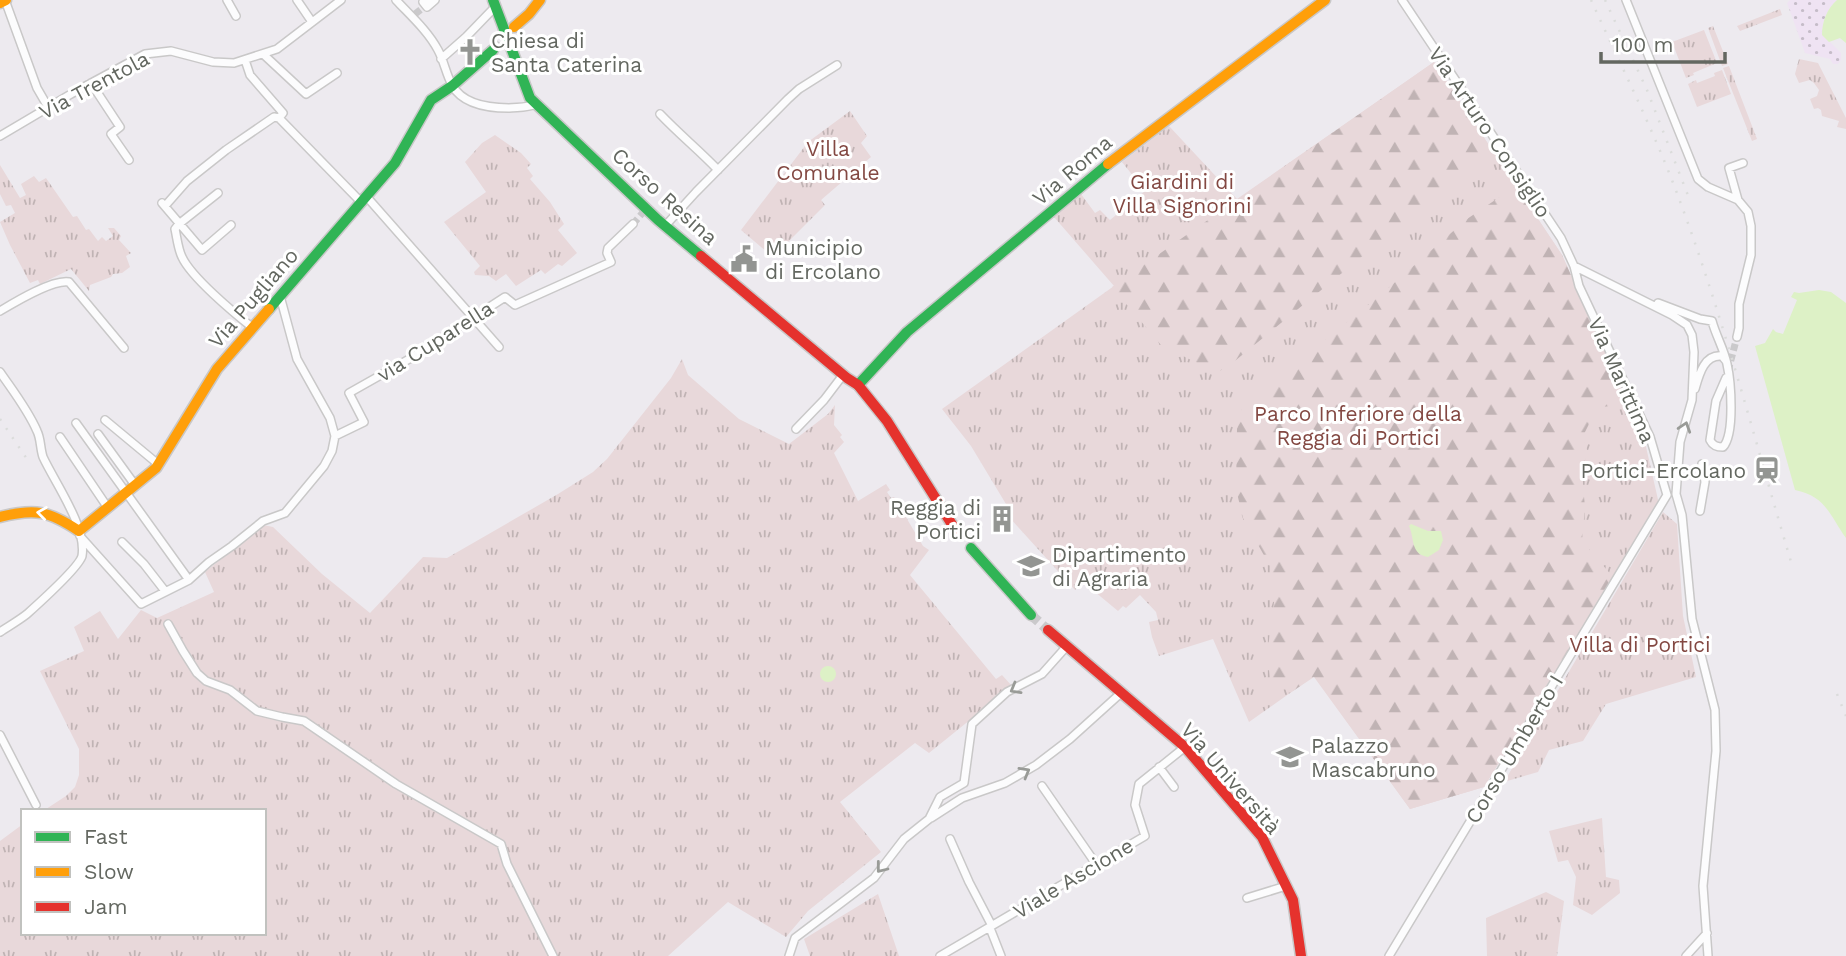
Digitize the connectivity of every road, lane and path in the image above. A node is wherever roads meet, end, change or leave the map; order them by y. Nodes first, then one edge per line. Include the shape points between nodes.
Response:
1 (5, 0) edge
2 (227, 0) edge
3 (297, 0) edge
4 (341, 0) edge
5 (396, 0) edge
6 (435, 0) edge
7 (540, 0) edge
8 (1325, 0) edge
9 (1402, 0) edge
10 (1626, 0) edge
11 (0, 3) edge
12 (494, 3) edge
13 (425, 4) edge
14 (236, 16) dead end
15 (312, 22) junction
16 (514, 27) tunnel mouth
17 (493, 50) tunnel mouth
18 (264, 54) junction
19 (441, 59) junction
20 (245, 60) junction
21 (837, 65) dead end
22 (337, 73) dead end
23 (91, 83) junction
24 (453, 86) junction
25 (536, 104) junction
26 (48, 107) junction
27 (660, 114) dead end
28 (279, 118) junction
29 (0, 136) edge
30 (130, 160) dead end
31 (1743, 163) dead end
32 (718, 170) junction
33 (218, 193) dead end
34 (364, 199) junction
35 (1738, 200) junction
36 (179, 223) junction
37 (633, 224) tunnel mouth
38 (231, 225) dead end
39 (665, 226) junction
40 (1574, 266) junction
41 (1599, 279) junction
42 (1579, 286) junction
43 (1627, 293) junction
44 (281, 296) junction
45 (0, 311) edge
46 (473, 317) junction
47 (253, 328) junction
48 (1737, 337) tunnel mouth
49 (499, 347) dead end
50 (124, 348) dead end
51 (1727, 365) junction
52 (0, 372) edge
53 (1696, 374) junction
54 (843, 375) junction
55 (1726, 378) tunnel mouth
56 (858, 385) junction
57 (105, 420) dead end
58 (76, 423) dead end
59 (796, 429) dead end
60 (98, 435) dead end
61 (60, 436) dead end
62 (335, 436) junction
63 (159, 464) junction
64 (1702, 464) dead end
65 (135, 485) junction
66 (126, 493) junction
67 (1673, 500) junction
68 (108, 508) junction
69 (1700, 511) dead end
70 (0, 517) edge
71 (79, 533) junction
72 (958, 534) dead end
73 (122, 542) dead end
74 (971, 548) dead end
75 (189, 580) junction
76 (165, 592) junction
77 (1031, 615) tunnel mouth
78 (168, 624) dead end
79 (1048, 630) tunnel mouth
80 (0, 632) edge
81 (1067, 646) junction
82 (1121, 693) junction
83 (0, 735) edge
84 (1185, 747) junction
85 (1159, 767) junction
86 (1042, 786) dead end
87 (1174, 787) dead end
88 (36, 805) dead end
89 (929, 819) junction
90 (950, 839) dead end
91 (1096, 864) junction
92 (1286, 886) junction
93 (1247, 898) dead end
94 (991, 927) junction
95 (1707, 933) junction
96 (553, 956) edge
97 (789, 956) edge
98 (940, 956) edge
99 (1001, 956) edge
100 (1301, 956) edge
101 (1389, 956) edge
102 (1686, 956) edge
103 (1709, 956) edge

1 - 11 main road
1 - 26 street
2 - 14 street
3 - 15 street
4 - 15 street, Via Trentola
5 - 19 street via 413,16
6 - 13 street
7 - 16 main road
8 - 56 main road, Via Roma via 1119,155 907,332
9 - 40 street, Via Arturo Consiglio via 1561,238
10 - 35 street via 1698,179
12 - 19 street
12 - 25 main road, Corso Resina
15 - 18 street, Via Trentola
17 - 24 main road, Via Pugliano
18 - 20 street, Via Trentola
18 - 22 street via 306,94
19 - 24 street
20 - 23 street, Via Trentola via 213,62 171,51 145,54
20 - 28 street via 250,75 283,114
21 - 32 street via 799,89
23 - 26 street, Via Trentola
23 - 30 street via 120,127 111,134
24 - 25 street via 464,98 482,106
24 - 34 main road, Via Pugliano via 431,100 395,163
25 - 39 main road, Corso Resina
26 - 29 street, Via Trentola
27 - 32 street
28 - 34 street
28 - 36 street via 226,150 163,204
31 - 35 street via 1729,167
32 - 39 street
33 - 36 street
34 - 44 main road, Via Pugliano
34 - 46 street
35 - 48 street via 1748,212 1751,255 1739,304
36 - 38 street via 202,250
36 - 47 street via 175,229 182,257 192,272
37 - 46 street, via Cuparella via 608,248 611,262 515,305 505,297
39 - 54 main road, Corso Resina
40 - 41 street
40 - 42 street, Via Marittima
41 - 42 street
41 - 43 street
42 - 67 street, Via Marittima via 1650,437
43 - 51 street via 1712,321
43 - 53 street via 1687,325
44 - 47 main road, Via Pugliano
44 - 62 street via 297,359
45 - 50 street via 65,280
46 - 49 street
46 - 62 street, via Cuparella via 349,393 364,422
47 - 63 main road, Via Pugliano via 217,369
51 - 53 street via 1722,356 1712,356
51 - 55 street via 1729,433 1725,445 1718,447 1710,440 1716,401
52 - 71 street via 37,430 41,450
67 -> 53 street via 1680,442
54 - 56 main road, Corso Resina
54 - 59 street
56 - 72 main road via 887,421
57 - 63 street
58 - 66 street
60 - 65 street
61 - 68 street
62 - 75 street via 324,466 285,513 263,521
63 - 65 main road, Via Pugliano
64 - 69 street via 1706,482
65 - 66 main road, Via Pugliano
66 - 68 main road, Via Pugliano
66 - 75 street
67 - 95 street via 1692,619 1715,710 1716,751 1703,886
67 - 101 street, Corso Umberto I via 1660,506
68 - 71 main road, Via Pugliano
71 -> 70 main road via 45,511
71 - 76 street via 141,604
71 - 80 street via 80,561 27,614
73 - 76 street
74 - 77 main road
75 - 76 street
78 - 96 street via 206,681 230,690 257,711 304,721 397,784 501,844
79 - 81 main road, Via Università
81 - 82 main road, Via Università
81 -> 89 street via 1042,674 1007,692 972,724 964,783 940,797
82 - 84 main road, Via Università
89 -> 82 street via 962,798 1005,783 1037,765
83 - 88 street
84 - 85 street, Viale Ascione
84 - 92 main road, Via Università via 1262,837
85 - 87 street
85 - 91 street, Viale Ascione via 1139,785 1135,805 1145,836
86 - 91 street
89 -> 97 street via 904,839 874,878 795,938
90 - 94 street
91 - 94 street, Viale Ascione
92 - 93 street
92 - 100 main road, Via Università via 1293,900
94 - 98 street, Viale Ascione
94 - 99 street
95 - 102 street
95 - 103 street

